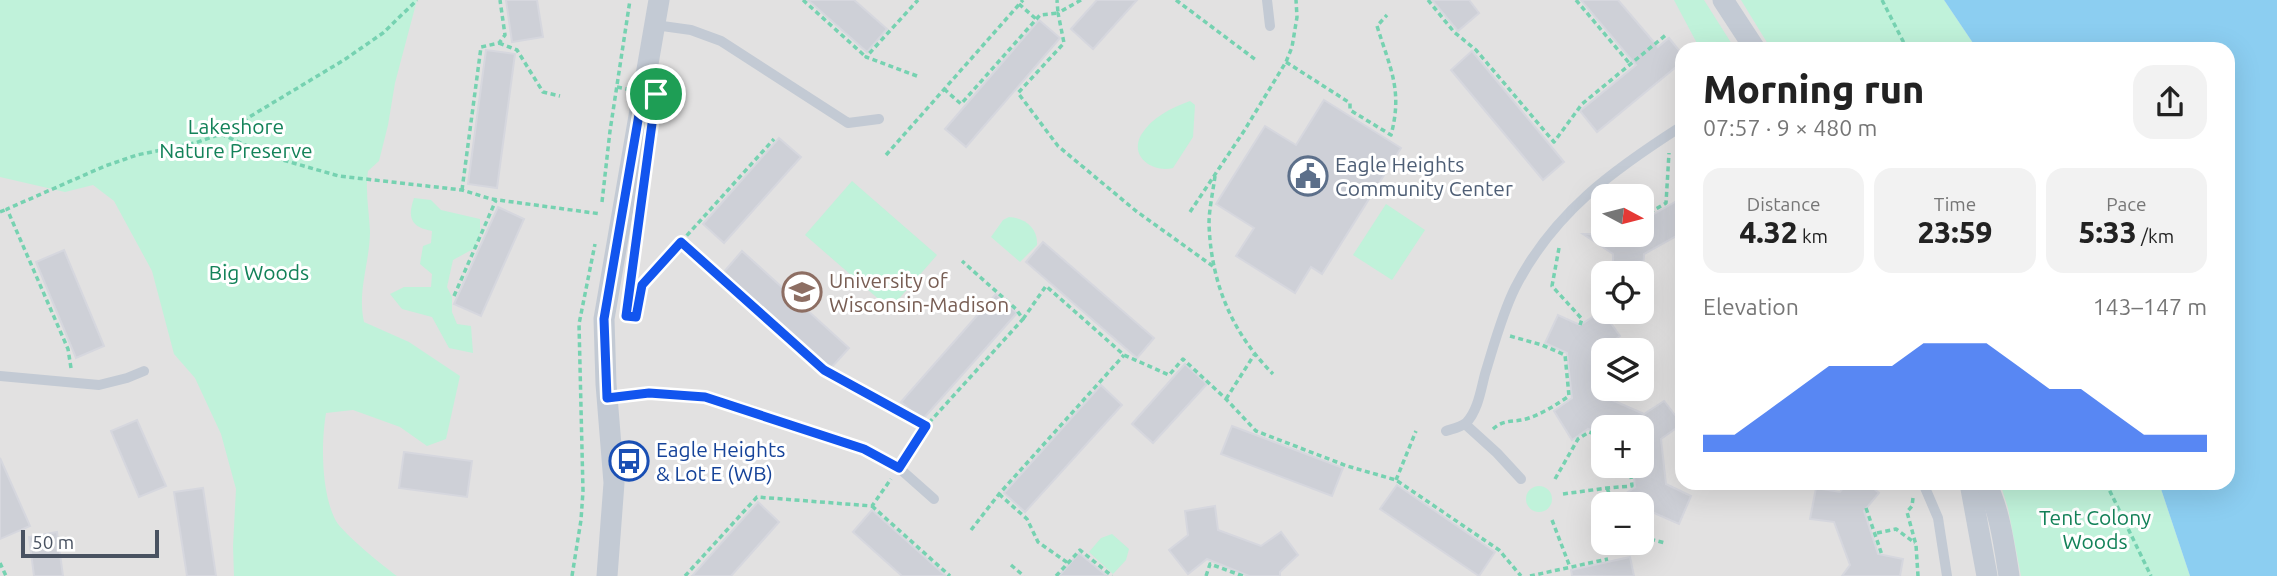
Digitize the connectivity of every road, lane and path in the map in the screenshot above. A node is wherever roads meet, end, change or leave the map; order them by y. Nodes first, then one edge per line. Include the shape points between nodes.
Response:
1 (417, 0) edge
2 (500, 0) edge
3 (659, 0) edge
4 (803, 0) edge
5 (918, 0) edge
6 (1057, 0) edge
7 (1081, 0) edge
8 (1176, 0) edge
9 (1267, 0) edge
10 (1296, 0) edge
11 (1428, 0) edge
12 (1576, 0) edge
13 (1723, 0) edge
14 (1882, 0) edge
15 (1021, 2) edge
16 (1058, 13) junction
17 (1387, 15) dead end
18 (1036, 19) junction
19 (655, 25) junction
20 (1270, 26) dead end
21 (1667, 34) dead end
22 (1750, 42) edge
23 (1903, 42) edge
24 (499, 43) junction
25 (866, 57) junction
26 (1256, 60) dead end
27 (1286, 62) junction
28 (1630, 64) junction
29 (917, 75) dead end
30 (617, 88) dead end
31 (944, 89) junction
32 (643, 91) junction
33 (560, 96) dead end
34 (879, 119) dead end
35 (1675, 130) edge
36 (221, 134) junction
37 (774, 139) dead end
38 (1675, 149) dead end
39 (1669, 153) junction
40 (886, 155) dead end
41 (1658, 159) dead end
42 (1215, 174) junction
43 (462, 190) junction
44 (496, 200) junction
45 (0, 205) edge
46 (7, 209) junction
47 (1654, 210) edge
48 (0, 212) edge
49 (1190, 212) dead end
50 (601, 214) dead end
51 (681, 242) junction
52 (1559, 245) dead end
53 (962, 261) dead end
54 (1214, 267) junction
55 (454, 296) dead end
56 (628, 303) dead end
57 (1023, 319) junction
58 (1580, 325) dead end
59 (1523, 340) dead end
60 (1124, 355) junction
61 (1254, 355) junction
62 (144, 371) dead end
63 (1273, 374) dead end
64 (0, 376) edge
65 (73, 383) junction
66 (607, 398) junction
67 (1226, 399) junction
68 (1465, 424) junction
69 (926, 426) junction
70 (1416, 431) dead end
71 (1446, 431) dead end
72 (1591, 433) edge
73 (1482, 440) junction
74 (899, 468) junction
75 (1631, 478) edge
76 (1521, 479) dead end
77 (1555, 479) dead end
78 (1396, 480) junction
79 (1607, 488) junction
80 (1926, 490) edge
81 (1970, 490) edge
82 (1989, 490) edge
83 (2109, 490) edge
84 (1910, 491) dead end
85 (1608, 492) edge
86 (999, 494) junction
87 (1563, 494) dead end
88 (934, 499) dead end
89 (872, 506) junction
90 (1867, 508) dead end
91 (1552, 520) dead end
92 (971, 530) dead end
93 (1877, 533) junction
94 (1654, 540) edge
95 (1665, 543) dead end
96 (1916, 545) junction
97 (1882, 555) dead end
98 (1608, 559) dead end
99 (0, 563) edge
100 (1068, 563) junction
101 (1010, 565) dead end
102 (1570, 567) junction
103 (6, 576) edge
104 (607, 576) edge
105 (685, 576) edge
106 (950, 576) edge
107 (1024, 576) edge
108 (1056, 576) edge
109 (1112, 576) edge
110 (1206, 576) edge
111 (1243, 576) edge
112 (1521, 576) edge
113 (1530, 576) edge
114 (1918, 576) edge
115 (1947, 576) edge
116 (1987, 576) edge
117 (2009, 576) edge
118 (2151, 576) edge

1 - 36 path via 383,33 344,61
2 - 24 path via 505,35
3 - 19 street
4 - 25 path
5 - 25 path
6 - 16 path
7 - 16 path
8 - 26 path
9 - 20 lane
10 - 27 path via 1297,17
11 - 28 path via 1554,142 1582,104
12 - 28 path
13 - 22 street
14 - 23 path
15 - 18 path
15 - 31 path
16 - 18 path
16 - 54 path via 1064,43 1018,93 1059,146 1136,211
17 - 27 path via 1377,26 1395,83 1397,111 1391,135
18 - 31 path via 961,104
19 - 32 street
19 - 34 lane via 691,30 721,41 848,122
21 - 28 path
24 - 33 path via 517,50 542,92
24 - 43 path via 481,47
25 - 29 path
27 - 42 path
30 - 32 path
31 - 40 path
32 - 66 street via 604,319
35 - 68 lane via 1579,200 1534,255 1514,290 1474,410
36 - 43 path via 272,157 339,176
36 - 46 path via 105,166
37 - 51 path
38 - 39 path
39 - 41 path
39 - 47 path via 1667,203
42 - 49 path
42 - 54 path via 1209,223
43 - 44 path
44 - 50 path
44 - 55 path
45 - 46 path
46 - 48 path
46 - 65 path via 68,349
51 - 56 path via 642,285 636,317 626,316
51 - 69 path via 824,370
52 - 58 path via 1552,286 1582,319
53 - 57 path
54 - 61 path via 1229,312
57 - 60 path via 1046,286
57 - 69 path
59 - 73 path via 1565,355 1569,396 1527,419 1499,424
60 - 67 path via 1169,375 1183,359
60 - 86 path
61 - 63 path
61 - 67 path
62 - 65 lane via 99,385
64 - 65 lane
66 - 74 lane via 649,393 705,397 864,449
66 - 104 street via 614,483
67 - 78 path via 1256,430
68 - 71 lane
68 - 73 lane
69 - 74 path
70 - 78 path
72 - 77 path via 1577,439
73 - 76 lane
74 - 88 lane
74 - 89 path
75 - 79 path via 1632,486
78 - 112 path via 1499,550
79 - 85 path
79 - 87 path
80 - 115 lane via 1938,518
81 - 116 street
82 - 117 street
83 - 118 path
84 - 96 path via 1912,506 1907,512
86 - 92 path
86 - 100 path via 1027,519 1038,542
89 - 105 path via 757,497
89 - 106 path
90 - 93 path
91 - 102 path
93 - 96 path via 1896,529
93 - 97 path
94 - 95 path
96 - 114 path
98 - 102 path
99 - 103 path
100 - 108 path
100 - 109 path via 1080,550
101 - 107 path
102 - 113 path
110 - 111 path via 1210,564

